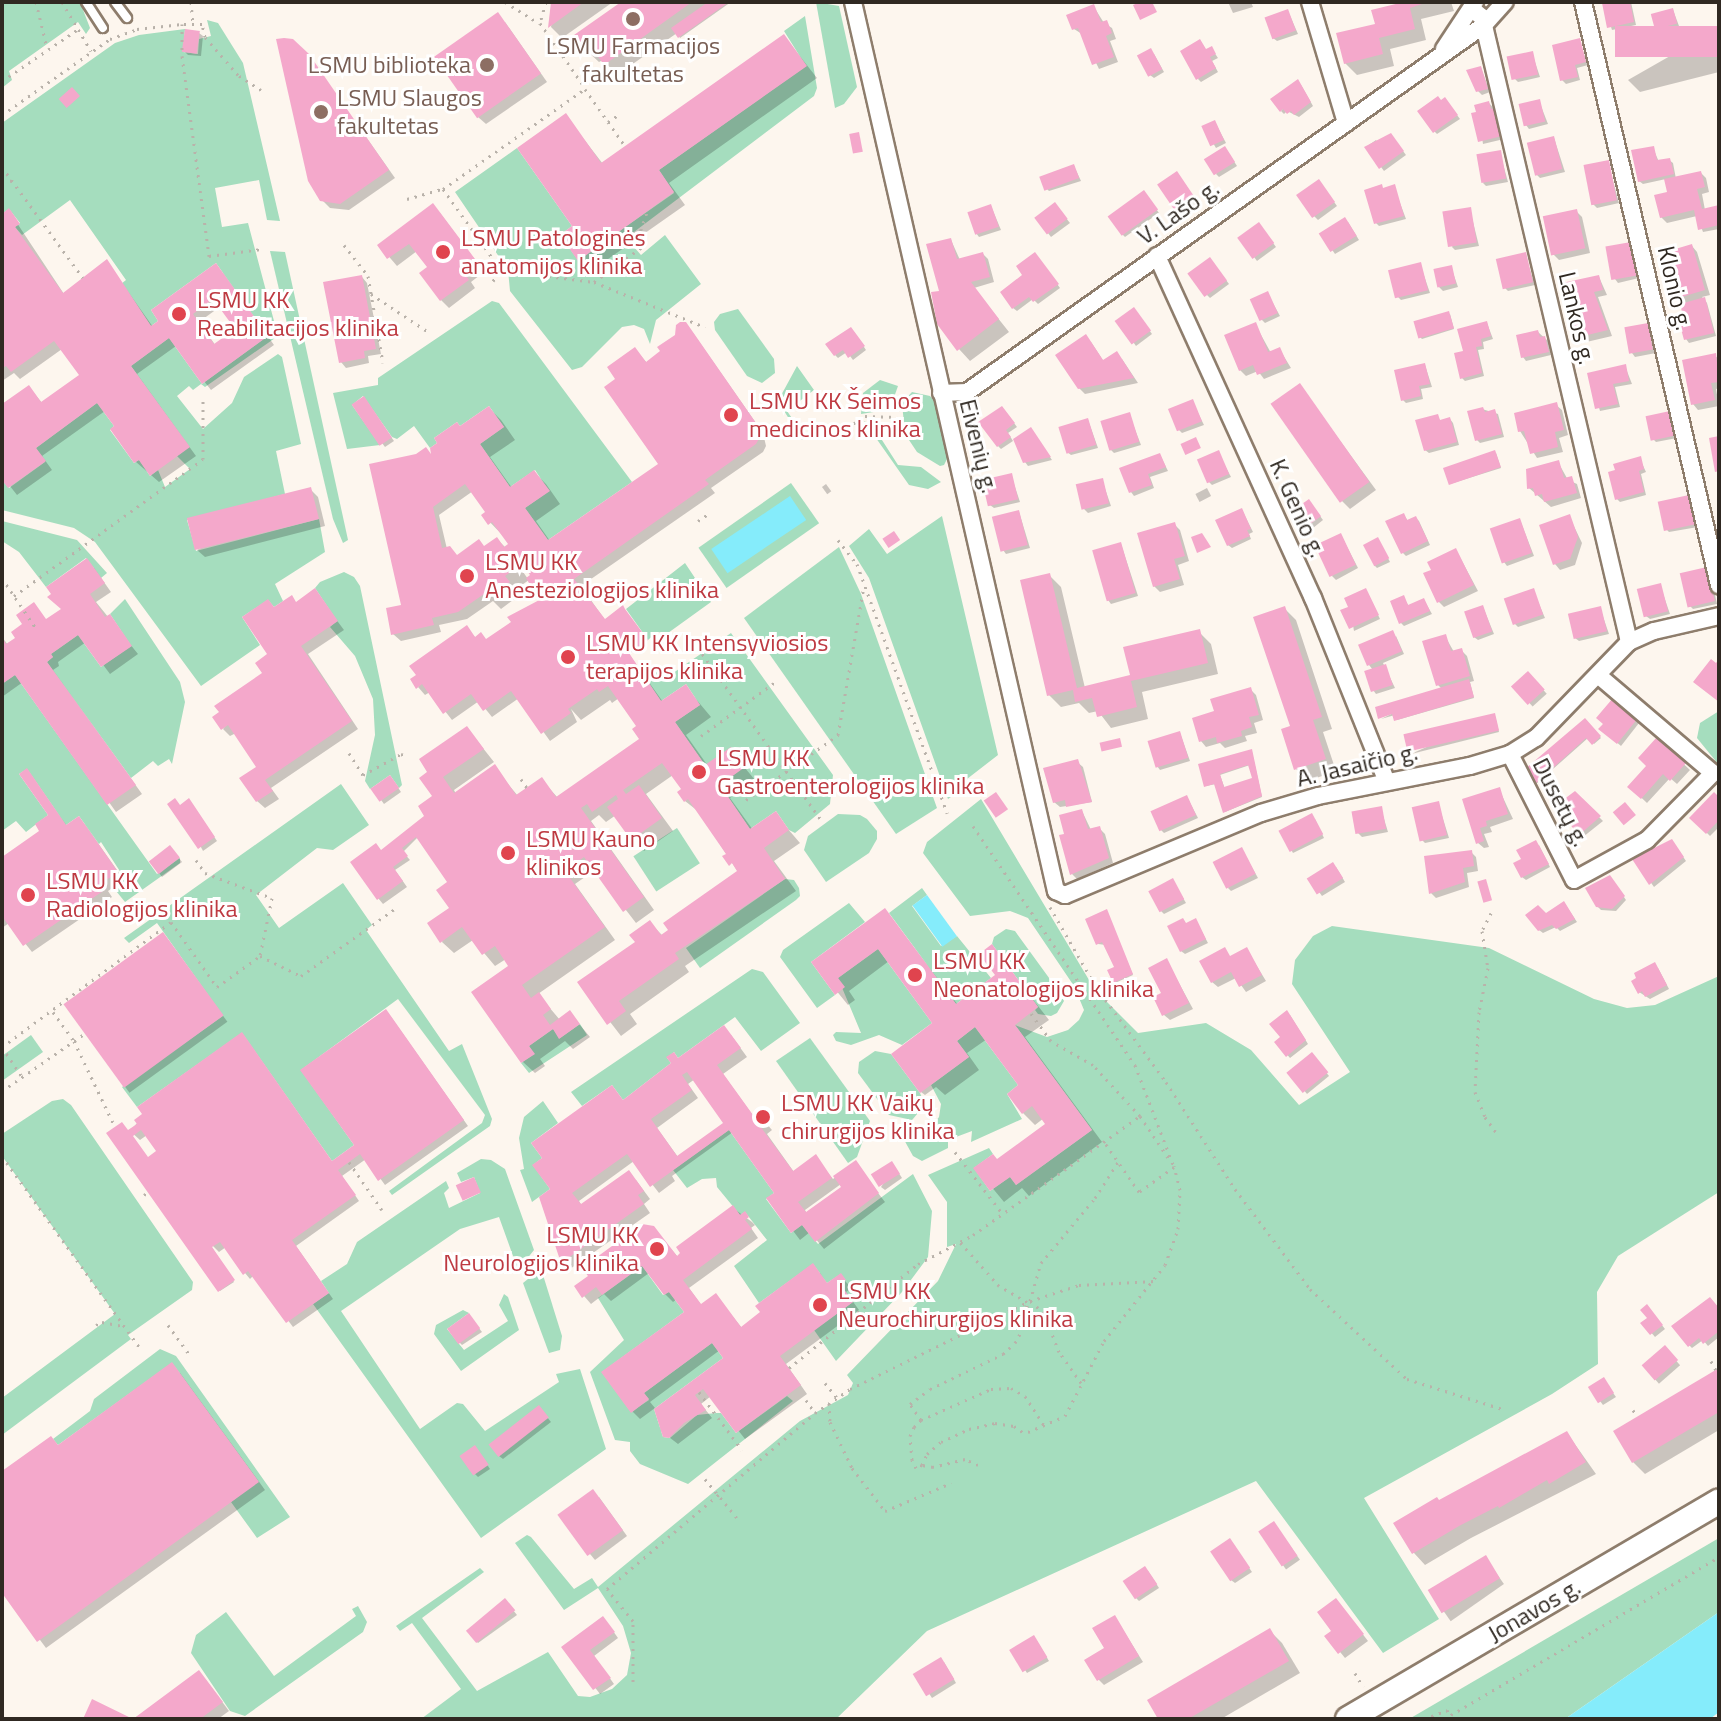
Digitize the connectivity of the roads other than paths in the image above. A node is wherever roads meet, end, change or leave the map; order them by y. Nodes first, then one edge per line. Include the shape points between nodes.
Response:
1 (86, 2) edge
2 (115, 2) edge
3 (853, 2) edge
4 (1310, 2) edge
5 (1505, 2) edge
6 (1583, 2) edge
7 (1473, 5) edge
8 (127, 18) dead end
9 (1484, 25) junction
10 (103, 28) dead end
11 (1439, 57) junction
12 (1346, 123) junction
13 (1157, 256) junction
14 (941, 393) junction
15 (1719, 585) edge
16 (1719, 616) edge
17 (1629, 642) junction
18 (1599, 676) junction
19 (1510, 754) junction
20 (1387, 782) junction
21 (1065, 895) joint
22 (1719, 1501) edge
23 (1348, 1719) edge

1 - 10 lane
2 - 8 lane
3 - 14 street, Eivenių g.
4 - 12 street
5 - 9 street, V. Lašo g.
6 - 15 street, Klonio g.
7 - 9 street, Lankos g.
7 - 11 street, V. Lašo g.
9 - 11 street, V. Lašo g.
9 - 17 street, Lankos g.
11 - 12 street, V. Lašo g.
12 - 13 street, V. Lašo g.
13 - 14 street, V. Lašo g. via 967,392
13 - 20 street, K. Genio g. via 1313,598
14 - 21 street, Eivenių g. via 1056,891
16 - 17 street
17 - 18 street, A. Jasaičio g.
18 - 19 street, A. Jasaičio g. via 1536,738
18 - 19 street, Dusetų g. via 1713,773 1647,840 1574,880
19 - 20 street, A. Jasaičio g.
20 - 21 street, A. Jasaičio g. via 1261,813
22 - 23 main road, Jonavos g.

